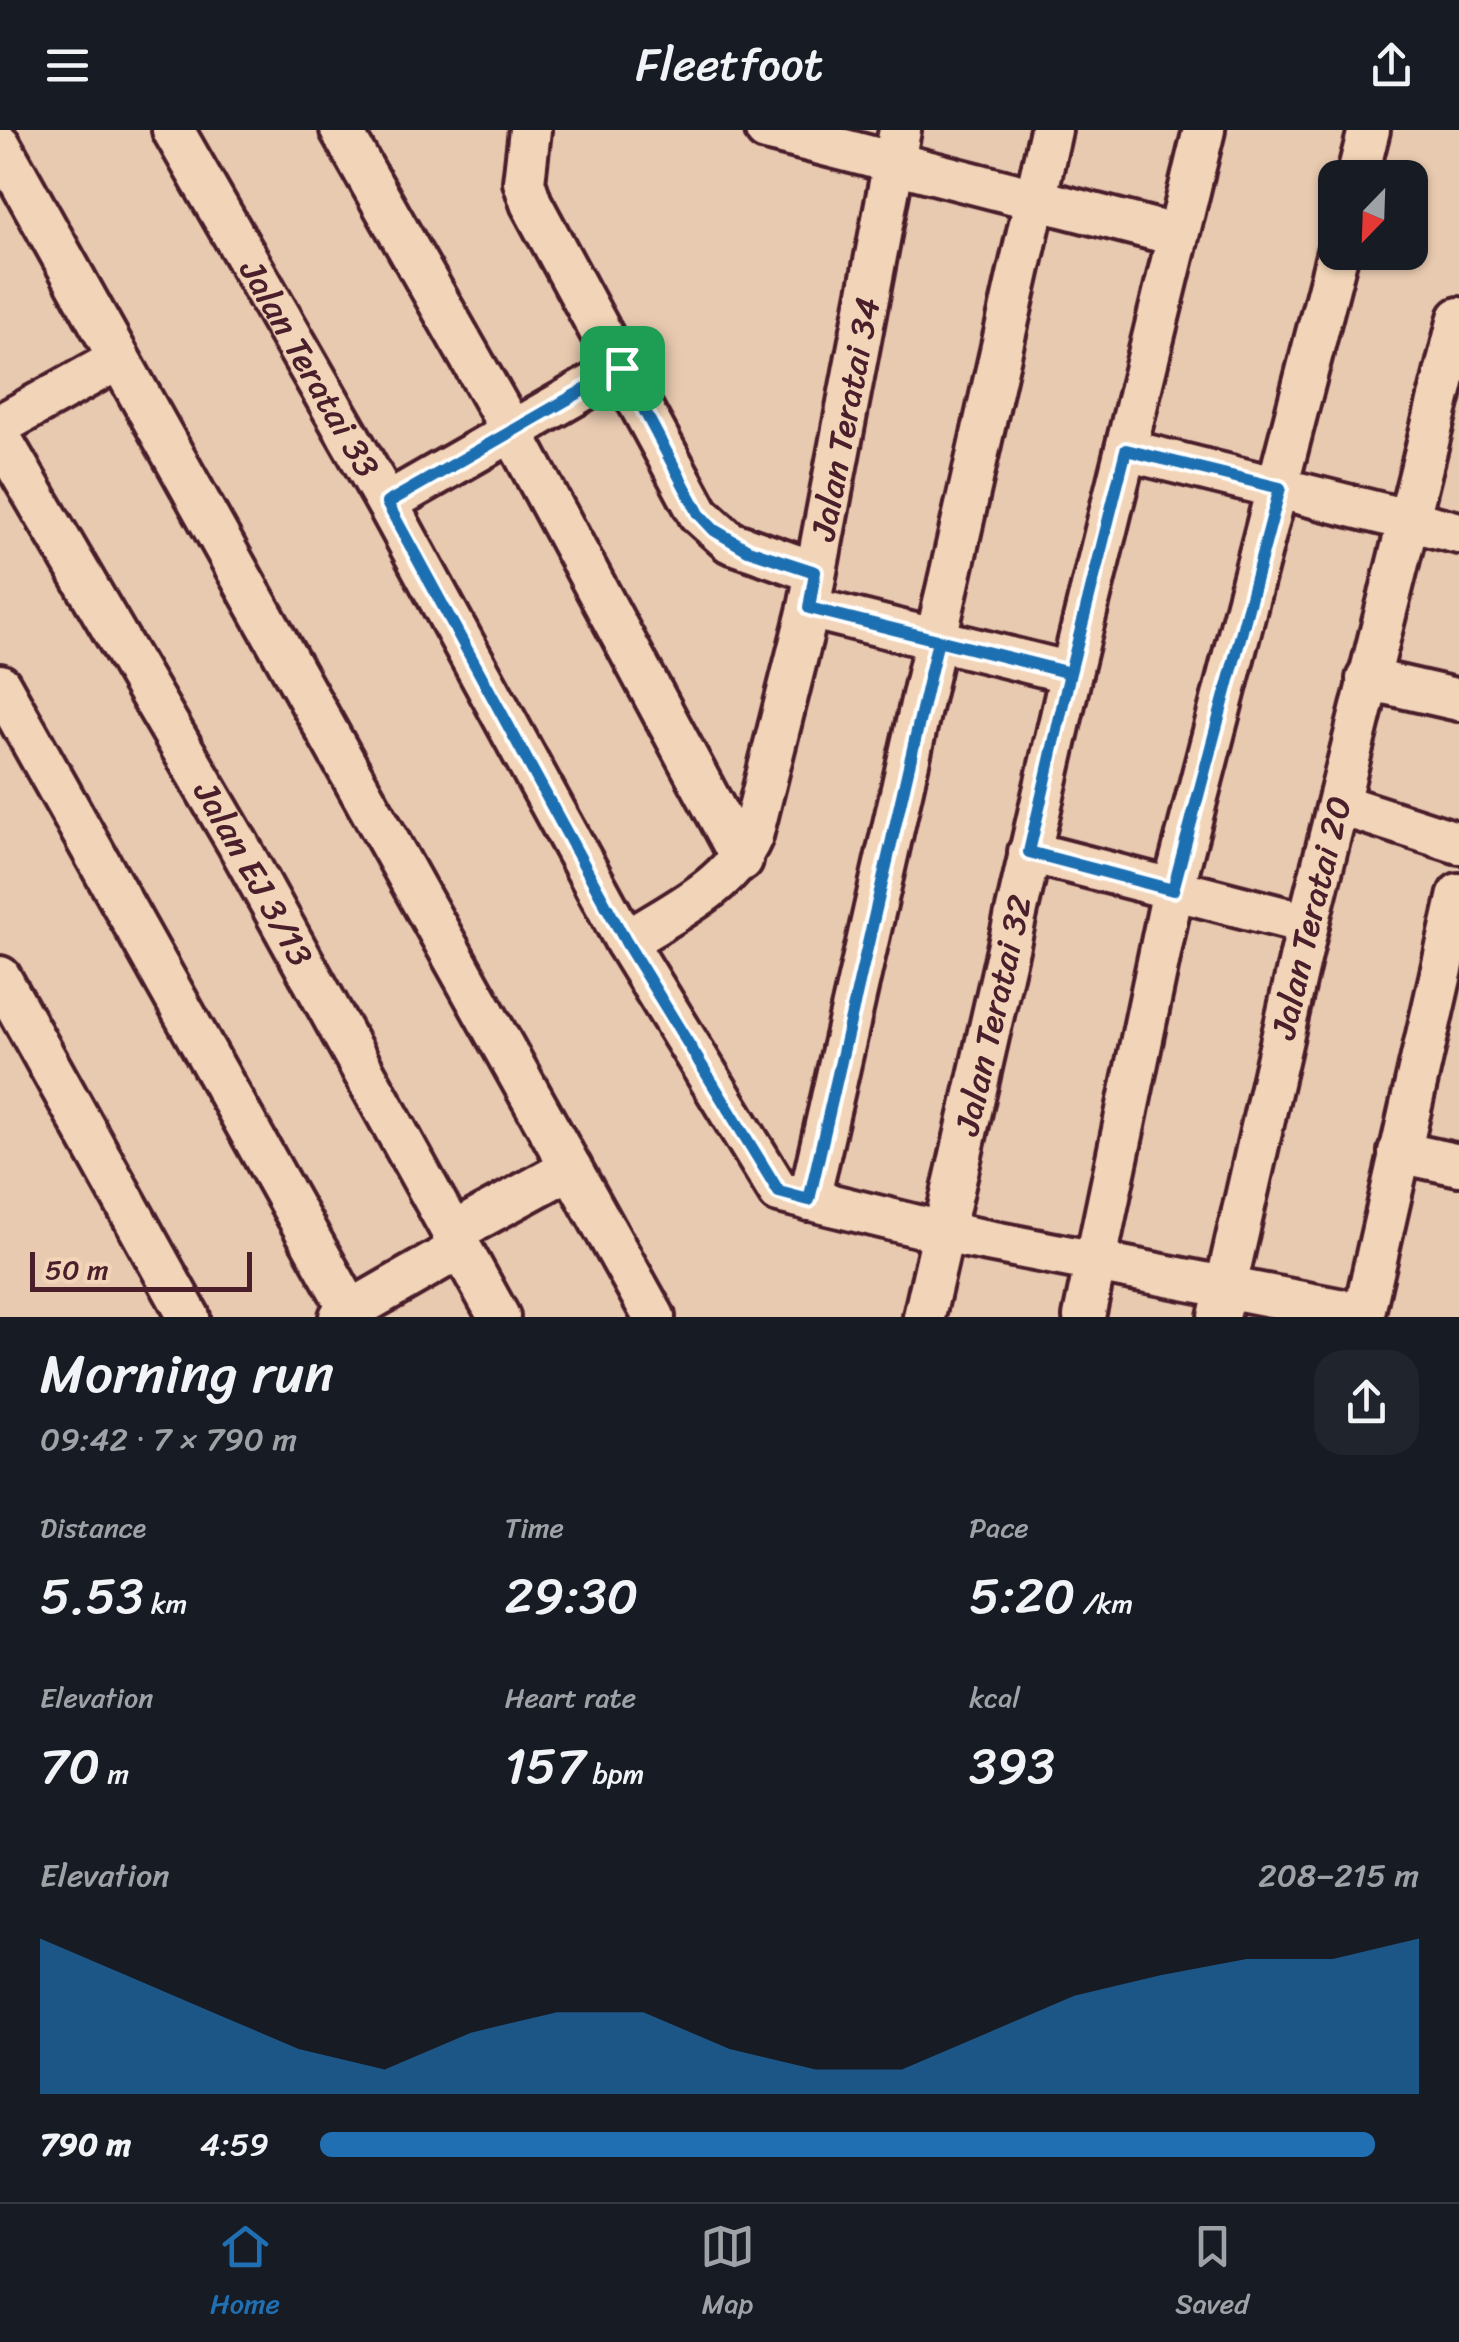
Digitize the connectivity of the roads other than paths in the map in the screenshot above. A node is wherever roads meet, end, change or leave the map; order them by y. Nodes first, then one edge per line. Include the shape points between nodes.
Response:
1 (174, 130) edge
2 (342, 130) edge
3 (530, 130) edge
4 (766, 130) edge
5 (1052, 130) edge
6 (1204, 130) edge
7 (1368, 130) edge
8 (0, 145) edge
9 (897, 146) edge
10 (1361, 160) edge
11 (1036, 198) junction
12 (1176, 235) junction
13 (1334, 270) edge
14 (1459, 318) edge
15 (119, 360) junction
16 (622, 368) junction
17 (1452, 384) edge
18 (0, 425) edge
19 (512, 432) junction
20 (0, 437) edge
21 (1126, 450) junction
22 (1280, 488) junction
23 (387, 503) junction
24 (1411, 522) junction
25 (1459, 534) edge
26 (812, 590) junction
27 (938, 640) junction
28 (1070, 673) junction
29 (1367, 679) junction
30 (0, 685) edge
31 (1459, 700) edge
32 (1341, 805) junction
33 (1459, 843) edge
34 (1029, 852) junction
35 (742, 860) junction
36 (1173, 890) junction
37 (1459, 894) edge
38 (1308, 924) junction
39 (626, 942) junction
40 (0, 977) edge
41 (0, 1010) edge
42 (1399, 1152) junction
43 (1459, 1165) edge
44 (571, 1168) junction
45 (809, 1200) junction
46 (942, 1232) junction
47 (456, 1240) junction
48 (1096, 1263) junction
49 (1222, 1303) edge
50 (349, 1315) edge
51 (1363, 1316) edge
52 (170, 1317) edge
53 (189, 1317) edge
54 (499, 1317) edge
55 (654, 1317) edge
56 (924, 1317) edge
57 (1084, 1317) edge

1 - 23 street, Jalan Teratai 33
2 - 19 street
3 - 16 street via 524,182 531,203
4 - 9 street
5 - 11 street
6 - 12 street, Jalan Teratai 32
7 - 10 street
8 - 15 street
9 - 11 street
9 - 26 street, Jalan Teratai 34
11 - 12 street
11 - 27 street
12 - 21 street, Jalan Teratai 32
13 - 22 street
14 - 17 street, Jalan Teratai 20
15 - 18 street
15 - 44 street
16 - 19 street
16 - 26 street via 699,514
17 - 24 street, Jalan Teratai 20
19 - 23 street
19 - 35 street
20 - 47 street, Jalan EJ 3/13 via 238,844
21 - 22 street
21 - 28 street, Jalan Teratai 32
22 - 24 street
22 - 36 street
23 - 39 street, Jalan Teratai 33
24 - 25 street
24 - 29 street, Jalan Teratai 20
26 - 27 street
26 - 35 street, Jalan Teratai 34
27 - 28 street
27 - 45 street
28 - 34 street, Jalan Teratai 32
29 - 31 street
29 - 32 street, Jalan Teratai 20
30 - 50 street
32 - 33 street
32 - 38 street, Jalan Teratai 20
34 - 36 street
34 - 46 street, Jalan Teratai 32
35 - 39 street
36 - 38 street
36 - 48 street
37 - 42 street
38 - 49 street, Jalan Teratai 20
39 - 45 street, Jalan Teratai 33 via 779,1192
40 - 53 street
41 - 52 street
42 - 43 street
42 - 51 street
44 - 47 street
44 - 55 street
45 - 46 street, Jalan Teratai 33
46 - 48 street, Jalan Teratai 33
46 - 56 street, Jalan Teratai 32
47 - 50 street
47 - 54 street, Jalan EJ 3/13
48 - 49 street, Jalan Teratai 33
48 - 57 street
49 - 51 street, Jalan Teratai 33

